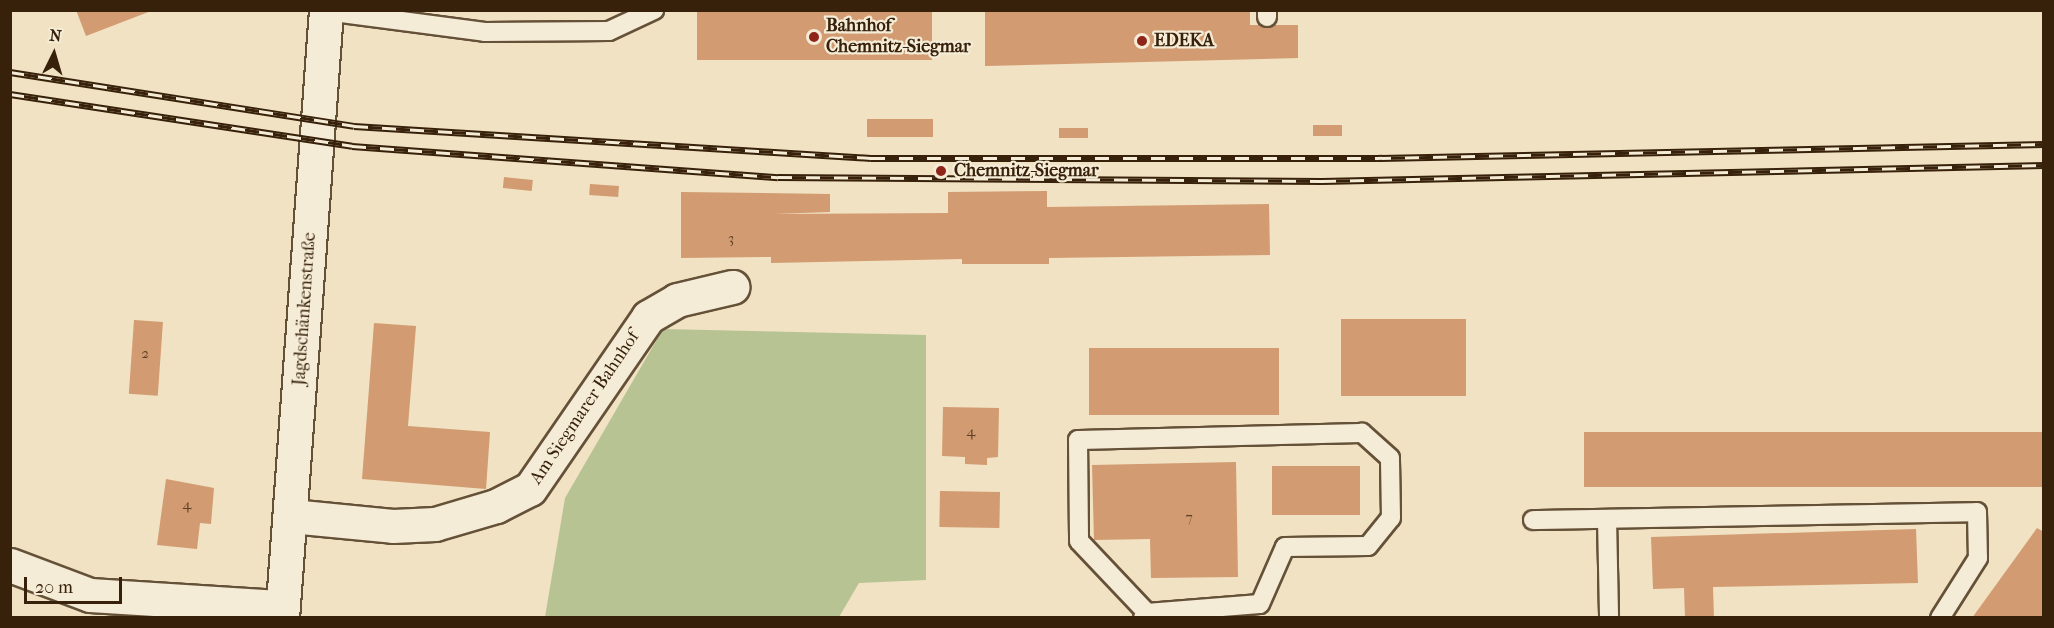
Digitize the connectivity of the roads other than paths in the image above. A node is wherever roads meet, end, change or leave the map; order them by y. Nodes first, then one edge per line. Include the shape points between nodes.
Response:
1 (654, 10) edge
2 (326, 11) edge
3 (732, 287) dead end
4 (291, 516) junction
5 (1607, 519) junction
6 (1533, 520) dead end
7 (10, 565) edge
8 (283, 613) edge
9 (1145, 615) edge
10 (1609, 618) edge
11 (1940, 618) edge

1 - 2 lane via 609,31 485,32
2 - 4 street, Jagdschänkenstraße
3 - 4 street, Am Siegmarer Bahnhof via 677,300 648,317 530,489 496,506 435,524 393,526
4 - 8 street, Jagdschänkenstraße
5 - 6 lane
5 - 10 lane
5 - 11 lane via 1977,513 1978,558
7 - 8 street, Jagdschänkenstraße via 90,595
9 - 9 lane via 1079,541 1078,440 1362,433 1390,458 1391,518 1368,546 1285,547 1260,604

